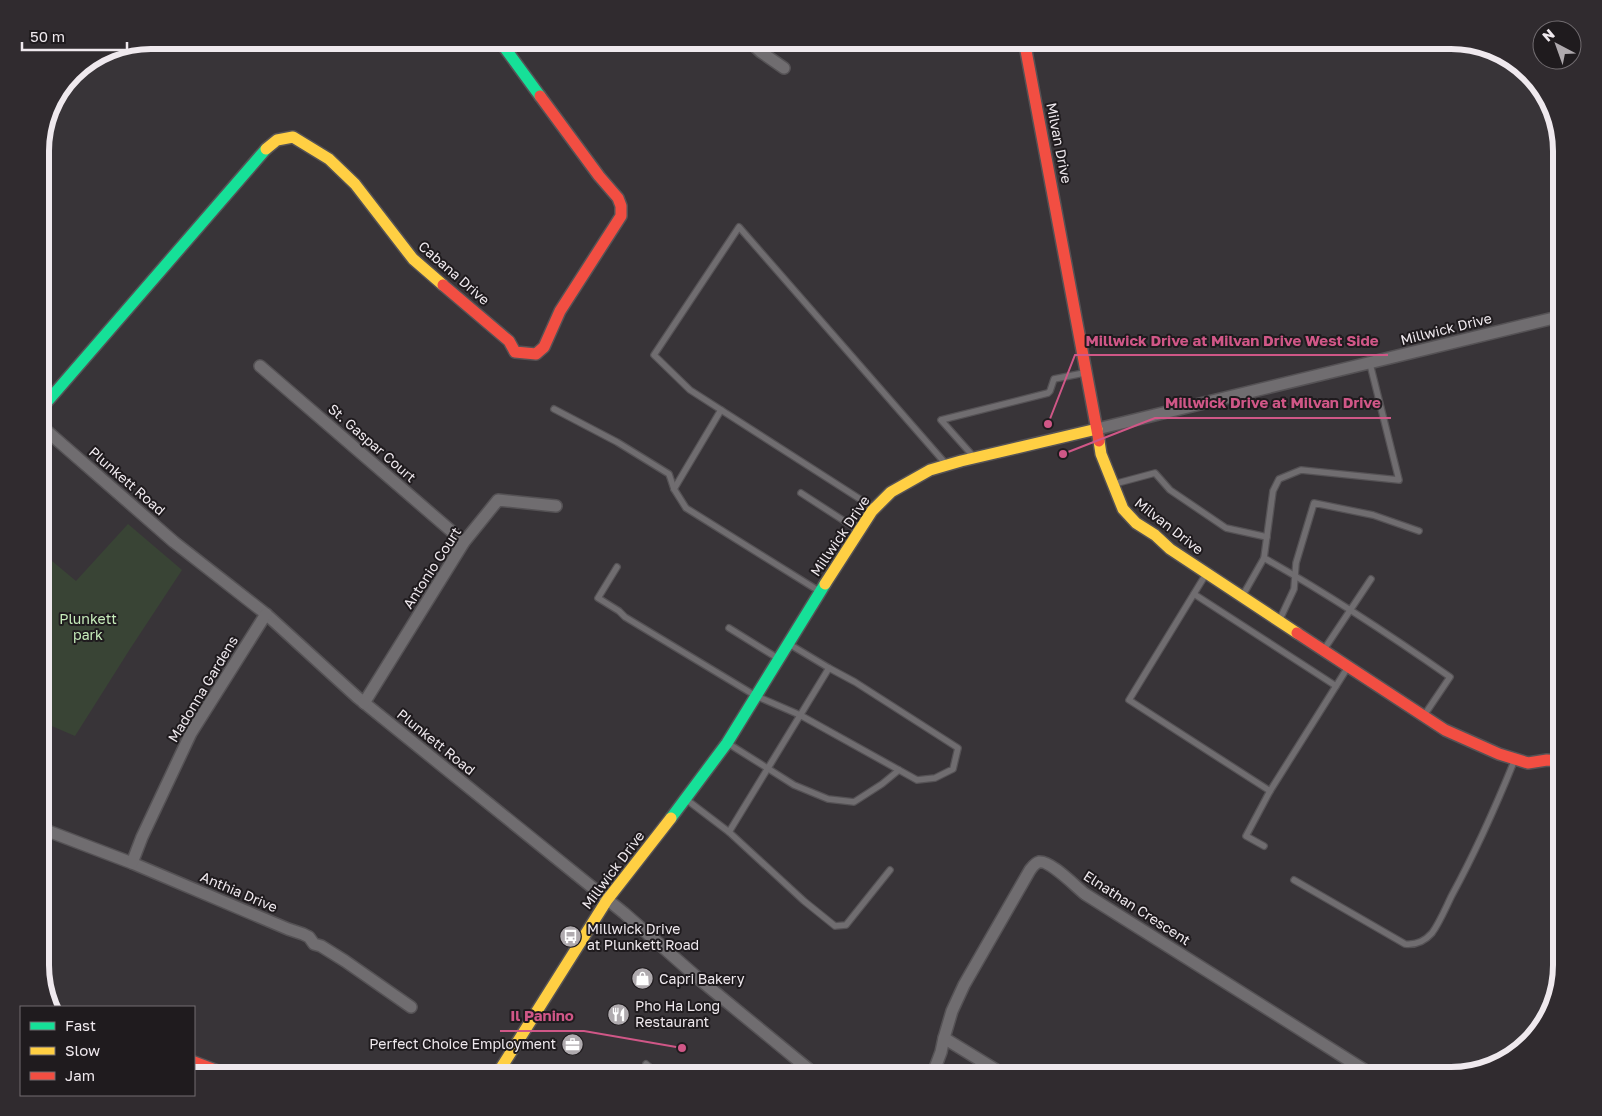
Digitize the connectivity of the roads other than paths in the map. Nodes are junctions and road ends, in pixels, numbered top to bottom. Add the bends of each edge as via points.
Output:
1 (506, 49) edge
2 (758, 49) edge
3 (1026, 49) edge
4 (784, 68) dead end
5 (1553, 318) edge
6 (1370, 364) junction
7 (260, 366) dead end
8 (1086, 373) junction
9 (49, 400) edge
10 (554, 409) dead end
11 (721, 410) junction
12 (1097, 429) junction
13 (49, 433) edge
14 (974, 458) junction
15 (947, 465) junction
16 (1112, 484) junction
17 (674, 489) junction
18 (801, 493) dead end
19 (556, 506) dead end
20 (874, 508) junction
21 (859, 530) junction
22 (1419, 531) dead end
23 (1267, 537) junction
24 (464, 542) junction
25 (1264, 558) junction
26 (617, 567) dead end
27 (1206, 574) junction
28 (1296, 576) junction
29 (1371, 579) dead end
30 (821, 592) junction
31 (1194, 594) junction
32 (1242, 597) junction
33 (1350, 610) junction
34 (266, 614) junction
35 (1279, 621) junction
36 (729, 628) dead end
37 (788, 644) junction
38 (1323, 650) junction
39 (779, 659) junction
40 (1348, 667) junction
41 (829, 668) junction
42 (1336, 686) junction
43 (756, 696) junction
44 (364, 703) junction
45 (800, 715) junction
46 (1424, 716) junction
47 (727, 742) junction
48 (1515, 759) junction
49 (1553, 760) edge
50 (768, 768) junction
51 (899, 770) junction
52 (1270, 792) junction
53 (686, 799) junction
54 (49, 831) edge
55 (729, 832) junction
56 (1264, 846) dead end
57 (132, 863) junction
58 (890, 870) dead end
59 (1294, 880) dead end
60 (607, 900) junction
61 (412, 1008) dead end
62 (944, 1038) junction
63 (195, 1062) edge
64 (646, 1064) dead end
65 (207, 1067) edge
66 (502, 1067) edge
67 (650, 1067) edge
68 (806, 1067) edge
69 (935, 1067) edge
70 (991, 1067) edge
71 (1360, 1067) edge

1 - 9 street, Cabana Drive via 599,176 617,195 622,211 560,311 544,347 536,354 515,352 508,341 413,259 355,184 329,159 293,137 277,140 262,152
2 - 4 street
3 - 8 street, Milvan Drive
5 - 6 street, Millwick Drive
6 - 12 street, Millwick Drive
6 - 23 lane via 1398,480 1301,470 1280,479 1273,491
7 - 24 street, St. Gaspar Court
8 - 12 street, Milvan Drive
8 - 14 lane via 1054,379 1048,393 941,420
10 - 17 lane via 669,474
11 - 15 lane via 690,390 654,355 739,227
11 - 17 lane
11 - 20 lane
12 - 14 street, Millwick Drive
12 - 16 street, Milvan Drive via 1101,454
13 - 34 street, Plunkett Road via 174,542
14 - 15 street, Millwick Drive
15 - 20 street, Millwick Drive via 930,470 891,492
16 - 23 lane via 1155,473 1170,490 1226,528
16 - 27 street, Milvan Drive via 1123,509 1132,519
17 - 30 lane via 686,508
18 - 21 lane
19 - 24 street, Antonio Court via 498,500
20 - 21 street, Millwick Drive
21 - 30 street, Millwick Drive
22 - 28 lane via 1373,515 1314,503 1296,563
23 - 25 lane
24 - 44 street, Antonio Court
25 - 28 lane
25 - 32 lane
26 - 43 lane via 598,598
27 - 31 lane
27 - 32 street, Milvan Drive
28 - 33 lane
28 - 35 lane via 1294,589
29 - 33 lane
30 - 37 street, Millwick Drive
31 - 42 lane
31 - 52 lane via 1129,700
32 - 35 street, Milvan Drive
33 - 38 lane
33 - 46 lane via 1450,677
34 - 44 street, Plunkett Road
34 - 57 street, Madonna Gardens via 191,733
35 - 38 street, Milvan Drive
36 - 39 lane
37 - 39 street, Millwick Drive
37 - 41 lane
38 - 40 street, Milvan Drive
39 - 43 street, Millwick Drive
40 - 42 lane
40 - 46 street, Milvan Drive
41 - 45 lane
41 - 51 lane via 958,748 952,769 935,778 917,780
42 - 52 lane
43 - 45 lane
43 - 47 street, Millwick Drive
44 - 60 street, Plunkett Road
45 - 50 lane
45 - 51 lane
46 - 48 street, Milvan Drive via 1446,730
47 - 50 lane
47 - 53 street, Millwick Drive
48 - 49 street, Milvan Drive via 1528,763
48 - 59 lane via 1466,870 1431,933 1419,943 1405,944
50 - 51 lane via 794,785 828,800 854,802
50 - 55 lane
52 - 56 lane via 1246,836
53 - 55 lane
53 - 60 street, Millwick Drive
54 - 57 street, Anthia Drive
55 - 58 lane via 804,902 835,926 846,925
57 - 61 street, Anthia Drive via 303,934
60 - 66 street, Millwick Drive
60 - 68 street, Plunkett Road
62 - 69 street, Elnathan Crescent
62 - 70 street
62 - 71 street, Elnathan Crescent via 964,985 1030,870 1041,862 1054,868 1085,894
63 - 65 street
64 - 67 lane

